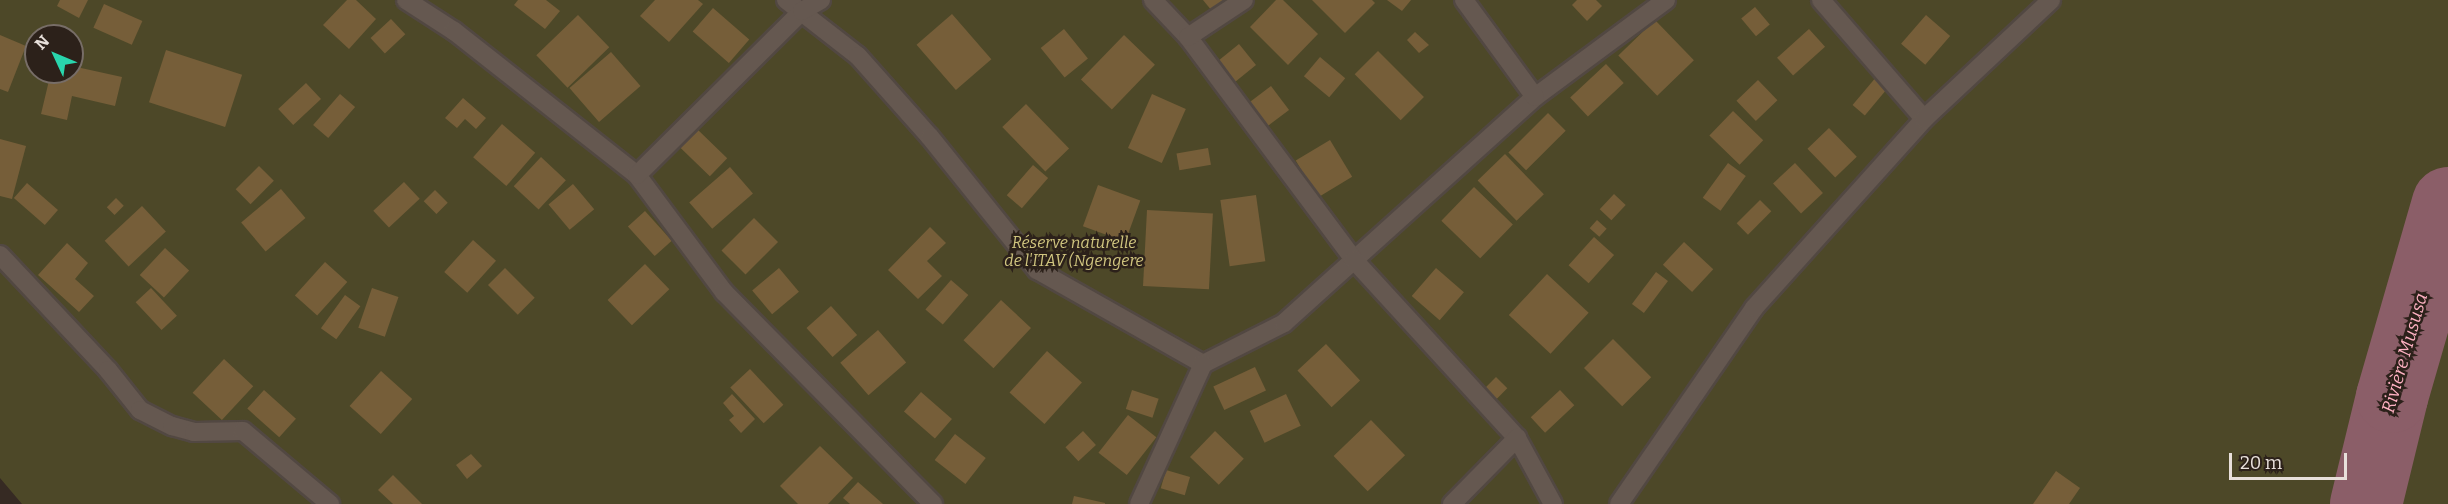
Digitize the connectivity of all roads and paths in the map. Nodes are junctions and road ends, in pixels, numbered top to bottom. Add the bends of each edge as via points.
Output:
1 (406, 0) edge
2 (786, 0) edge
3 (821, 0) edge
4 (1153, 0) edge
5 (1244, 0) edge
6 (1464, 0) edge
7 (1666, 0) edge
8 (1821, 0) edge
9 (2051, 0) edge
10 (802, 11) junction
11 (1188, 37) junction
12 (1535, 97) junction
13 (1924, 119) junction
14 (636, 175) junction
15 (0, 255) edge
16 (1354, 260) junction
17 (1203, 364) junction
18 (1517, 438) junction
19 (330, 504) edge
20 (933, 504) edge
21 (1139, 504) edge
22 (1452, 504) edge
23 (1553, 504) edge
24 (1619, 504) edge

1 - 14 street via 453,31
2 - 10 street
3 - 10 street
4 - 11 street
5 - 11 street
6 - 12 street
7 - 12 street
8 - 13 street
9 - 13 street
10 - 14 street
10 - 17 street via 858,56 930,137 1037,270
11 - 16 street
12 - 16 street
13 - 24 street via 1754,308
14 - 20 street via 724,292
15 - 19 street via 108,370 140,410 194,432 243,431
16 - 17 street via 1284,322
16 - 18 street
17 - 21 street
18 - 22 street
18 - 23 street

